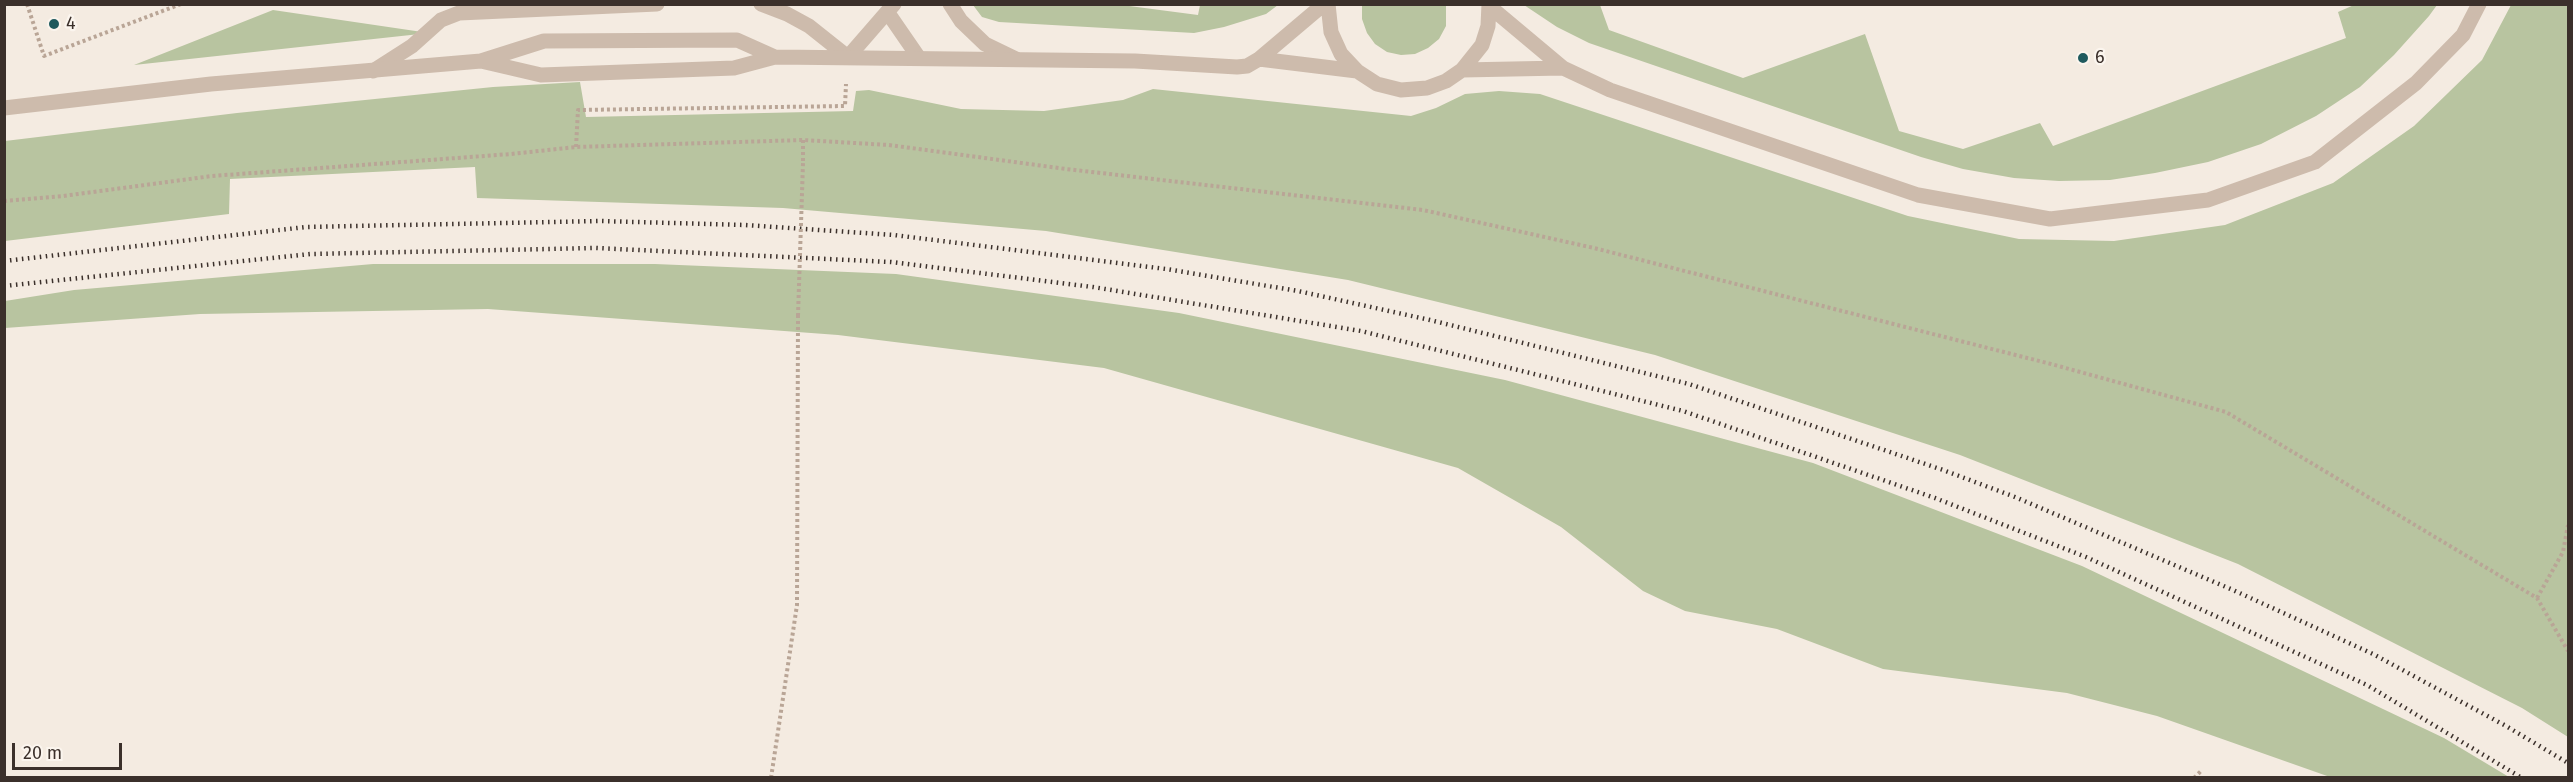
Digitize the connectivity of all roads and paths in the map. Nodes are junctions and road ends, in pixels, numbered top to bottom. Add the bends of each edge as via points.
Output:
1 (27, 4) edge
2 (181, 4) edge
3 (657, 4) edge
4 (761, 4) edge
5 (950, 4) edge
6 (1326, 4) edge
7 (2479, 4) edge
8 (1489, 5) edge
9 (891, 9) edge
10 (775, 57) junction
11 (848, 57) junction
12 (919, 58) junction
13 (1016, 59) junction
14 (1259, 59) junction
15 (481, 61) junction
16 (1563, 68) junction
17 (1462, 69) junction
18 (373, 71) junction
19 (1357, 72) junction
20 (4, 108) edge
21 (803, 140) junction
22 (576, 147) junction
23 (4, 201) edge
24 (2568, 525) edge
25 (2537, 598) junction
26 (2568, 651) edge
27 (2201, 771) dead end
28 (771, 777) edge
29 (2194, 777) edge

1 - 2 path via 45,56
3 - 18 street via 459,13 441,20 412,46
4 - 11 street via 809,26
5 - 13 street via 986,44
6 - 14 street
6 - 19 street via 1337,45
7 - 16 street via 2463,35 2416,83 2314,162 2208,200 2050,219 1918,195 1610,90
8 - 16 street
8 - 17 street via 1482,45
9 - 11 street
9 - 12 street
10 - 11 street
10 - 15 street via 734,68 541,75
10 - 15 street via 737,40 543,41
11 - 12 street
11 - 22 path via 845,106 578,110
12 - 13 street
13 - 14 street via 1237,67
14 - 19 street
15 - 18 street
16 - 17 street
17 - 19 street via 1427,88 1401,90 1377,84
18 - 20 street via 211,84
21 - 22 path
21 - 25 path via 889,145 1423,210 1594,248 2051,364 2226,412
21 - 28 path, bridge via 798,316 798,605
22 - 23 path via 212,176
24 - 25 path via 2563,552
25 - 26 path
27 - 29 path

